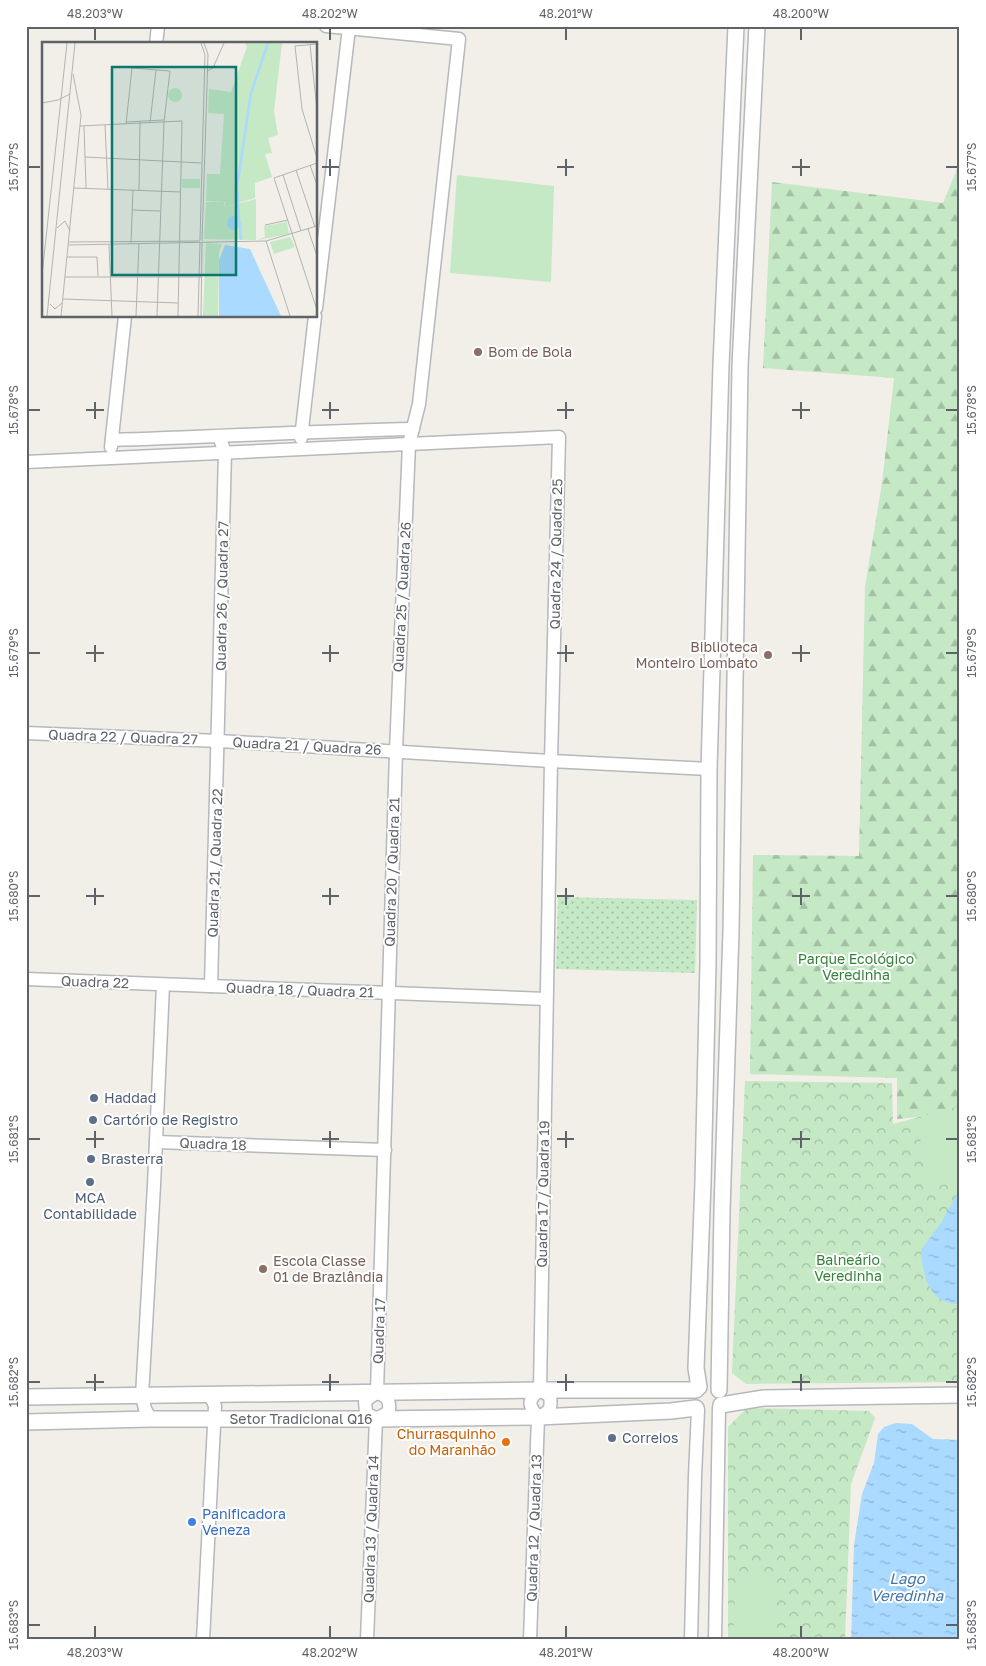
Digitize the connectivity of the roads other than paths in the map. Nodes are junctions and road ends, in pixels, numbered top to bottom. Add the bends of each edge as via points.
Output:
1 (158, 26) edge
2 (326, 26) edge
3 (736, 26) edge
4 (349, 28) junction
5 (760, 28) edge
6 (156, 42) edge
7 (318, 291) edge
8 (125, 318) edge
9 (315, 318) edge
10 (721, 365) junction
11 (740, 366) junction
12 (413, 429) junction
13 (302, 431) junction
14 (219, 437) junction
15 (112, 440) junction
16 (409, 444) junction
17 (300, 448) junction
18 (225, 452) junction
19 (110, 457) junction
20 (26, 462) edge
21 (26, 733) edge
22 (219, 741) junction
23 (396, 751) junction
24 (551, 761) junction
25 (709, 769) junction
26 (708, 930) junction
27 (731, 931) junction
28 (708, 963) junction
29 (730, 963) junction
30 (26, 979) edge
31 (163, 984) junction
32 (212, 986) junction
33 (389, 993) junction
34 (546, 999) junction
35 (156, 1142) junction
36 (385, 1150) junction
37 (723, 1181) junction
38 (703, 1182) junction
39 (698, 1388) junction
40 (540, 1390) junction
41 (377, 1392) junction
42 (208, 1395) junction
43 (960, 1395) edge
44 (142, 1396) junction
45 (26, 1397) edge
46 (720, 1399) junction
47 (697, 1409) junction
48 (538, 1417) junction
49 (151, 1419) junction
50 (214, 1419) junction
51 (376, 1419) junction
52 (26, 1422) edge
53 (695, 1476) junction
54 (718, 1477) junction
55 (693, 1571) junction
56 (716, 1571) junction
57 (203, 1640) edge
58 (367, 1640) edge
59 (530, 1640) edge
60 (692, 1640) edge
61 (715, 1640) edge

1 - 6 street
2 - 4 street
3 - 10 street
4 - 7 street
4 - 12 street, Quadra 25 / Quadra 26 via 459,39 419,404
5 - 11 street
8 - 15 street
9 - 13 street
10 - 11 street
10 - 25 street
11 - 27 street
12 - 13 street
12 - 16 street, Quadra 25 / Quadra 26
13 - 14 street
13 - 17 street
14 - 15 street
14 - 18 street
15 - 19 street
16 - 17 street
16 - 23 street, Quadra 25 / Quadra 26
16 - 24 street, Quadra 24 / Quadra 25 via 559,437
17 - 18 street
18 - 19 street
18 - 22 street, Quadra 26 / Quadra 27
19 - 20 street
21 - 22 street, Quadra 22 / Quadra 27
22 - 23 street, Quadra 21 / Quadra 26
22 - 32 street, Quadra 21 / Quadra 22
23 - 24 street, Quadra 21 / Quadra 26
23 - 33 street, Quadra 20 / Quadra 21
24 - 25 street, Quadra 21 / Quadra 26
24 - 34 street, Quadra 24 / Quadra 25
25 - 26 street
26 - 27 street via 720,939
26 - 28 street
27 - 29 street
28 - 29 street via 720,957
28 - 38 street
29 - 37 street
30 - 31 street, Quadra 22
31 - 32 street
31 - 35 street
32 - 33 street, Quadra 18 / Quadra 21
33 - 34 street, Quadra 18 / Quadra 21
33 - 36 street, Quadra 20 / Quadra 21
34 - 40 street, Quadra 17 / Quadra 19
35 - 36 street, Quadra 18
35 - 44 street
36 - 41 street, Quadra 17
37 - 38 street via 719,1175 713,1174
37 - 46 street
38 - 39 street
39 - 40 street, Setor Tradicional Q16
39 - 46 street via 713,1385
39 - 47 street via 693,1399
40 - 41 street, Setor Tradicional Q16
40 - 48 street via 550,1396 552,1406
41 - 42 street, Setor Tradicional Q16
41 - 51 street via 365,1401 366,1413
41 - 51 street via 387,1396 390,1402 389,1412
42 - 44 street, Setor Tradicional Q16
42 - 50 street via 215,1406
43 - 46 street
44 - 45 street, Setor Tradicional Q16
44 - 49 street
46 - 47 street via 715,1412
46 - 54 street
47 - 48 street, Setor Tradicional Q16
47 - 53 street
48 - 51 street, Setor Tradicional Q16
48 - 59 street, Quadra 12 / Quadra 13
49 - 50 street, Setor Tradicional Q16
49 - 52 street, Setor Tradicional Q16
50 - 51 street, Setor Tradicional Q16
50 - 57 street
51 - 58 street, Quadra 13 / Quadra 14
53 - 54 street via 699,1488 708,1492
53 - 55 street
54 - 56 street
55 - 56 street via 700,1583 706,1584 712,1581
55 - 60 street
56 - 61 street

